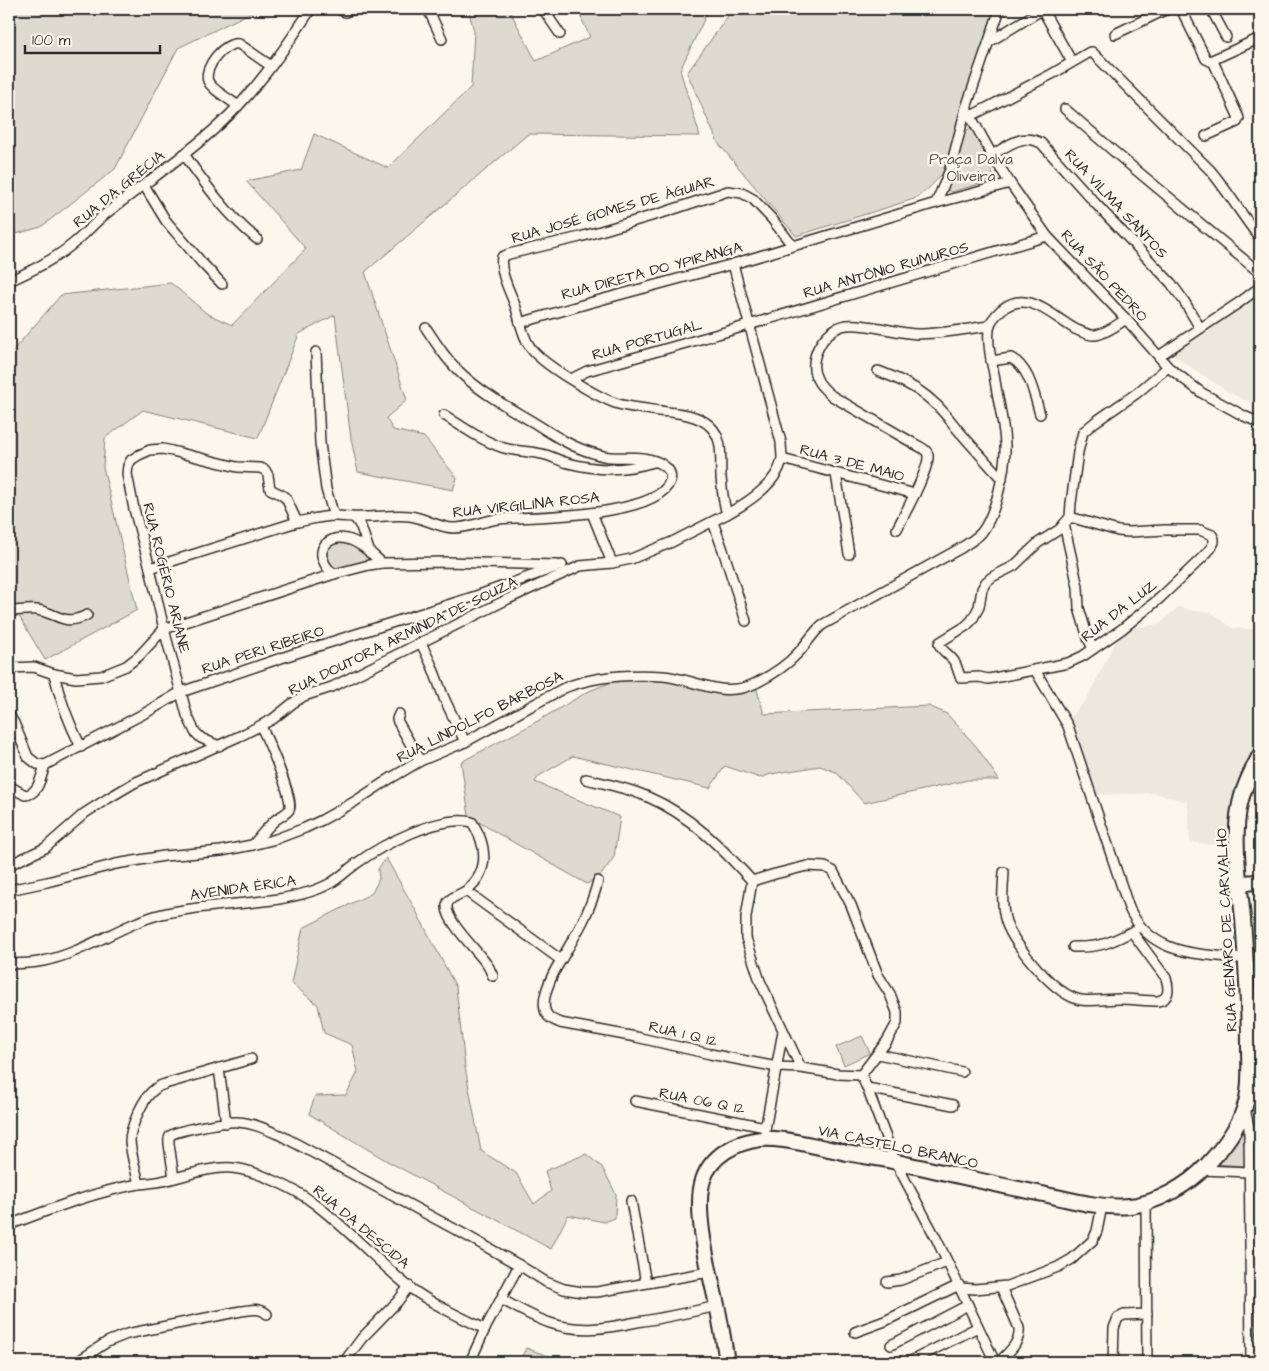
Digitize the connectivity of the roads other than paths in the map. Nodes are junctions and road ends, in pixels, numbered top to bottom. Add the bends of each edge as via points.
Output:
1 (311, 9) edge
2 (338, 9) edge
3 (355, 9) edge
4 (428, 9) edge
5 (543, 9) edge
6 (1000, 9) edge
7 (1043, 9) edge
8 (1167, 9) edge
9 (1181, 9) edge
10 (1211, 9) edge
11 (560, 34) dead end
12 (1115, 34) dead end
13 (1226, 37) dead end
14 (1260, 38) edge
15 (442, 39) dead end
16 (989, 42) junction
17 (1213, 61) junction
18 (1072, 62) junction
19 (271, 66) junction
20 (238, 106) junction
21 (1065, 109) dead end
22 (969, 112) junction
23 (1206, 136) dead end
24 (184, 154) junction
25 (992, 155) junction
26 (1010, 183) junction
27 (144, 185) junction
28 (936, 203) junction
29 (1047, 236) junction
30 (257, 238) dead end
31 (1260, 238) edge
32 (792, 245) junction
33 (733, 264) junction
34 (1260, 273) edge
35 (9, 282) edge
36 (222, 284) dead end
37 (1260, 286) edge
38 (1126, 318) junction
39 (520, 323) junction
40 (750, 324) junction
41 (989, 326) junction
42 (426, 328) dead end
43 (1200, 328) junction
44 (732, 330) joint
45 (316, 352) dead end
46 (1159, 356) junction
47 (992, 361) junction
48 (1168, 367) junction
49 (878, 371) dead end
50 (571, 379) junction
51 (1040, 414) dead end
52 (444, 415) dead end
53 (1260, 423) edge
54 (782, 459) junction
55 (657, 462) junction
56 (836, 474) junction
57 (1002, 480) junction
58 (915, 494) junction
59 (592, 513) junction
60 (727, 514) junction
61 (334, 516) junction
62 (355, 518) junction
63 (1067, 520) junction
64 (297, 522) junction
65 (713, 522) junction
66 (897, 529) dead end
67 (370, 553) junction
68 (849, 554) dead end
69 (382, 563) junction
70 (612, 563) junction
71 (562, 565) junction
72 (580, 566) junction
73 (150, 568) junction
74 (334, 574) junction
75 (9, 611) edge
76 (87, 615) dead end
77 (746, 621) dead end
78 (164, 629) junction
79 (422, 643) junction
80 (1093, 650) junction
81 (9, 668) edge
82 (1035, 670) junction
83 (54, 674) junction
84 (180, 692) junction
85 (398, 714) dead end
86 (9, 715) edge
87 (261, 726) junction
88 (465, 742) junction
89 (219, 746) junction
90 (81, 747) junction
91 (1260, 755) edge
92 (420, 761) junction
93 (45, 765) junction
94 (586, 779) dead end
95 (9, 786) edge
96 (252, 845) junction
97 (9, 865) edge
98 (1004, 872) dead end
99 (598, 881) dead end
100 (752, 882) junction
101 (1239, 882) junction
102 (1260, 882) edge
103 (9, 890) edge
104 (466, 891) junction
105 (1136, 930) junction
106 (1073, 947) dead end
107 (1246, 958) junction
108 (562, 960) junction
109 (9, 964) edge
110 (493, 976) dead end
111 (783, 1031) junction
112 (878, 1054) junction
113 (251, 1058) dead end
114 (1254, 1065) edge
115 (777, 1067) junction
116 (219, 1068) junction
117 (801, 1068) junction
118 (962, 1072) dead end
119 (861, 1075) junction
120 (867, 1088) junction
121 (635, 1101) dead end
122 (1251, 1102) edge
123 (953, 1104) dead end
124 (226, 1123) junction
125 (764, 1132) junction
126 (1249, 1139) junction
127 (1260, 1139) edge
128 (895, 1161) junction
129 (1203, 1170) junction
130 (1249, 1172) junction
131 (174, 1178) junction
132 (139, 1184) junction
133 (1249, 1198) junction
134 (1260, 1198) edge
135 (631, 1201) dead end
136 (1146, 1202) junction
137 (1102, 1206) junction
138 (9, 1226) edge
139 (1249, 1236) junction
140 (1260, 1236) edge
141 (947, 1262) junction
142 (519, 1265) junction
143 (709, 1272) junction
144 (887, 1282) dead end
145 (646, 1283) junction
146 (409, 1286) junction
147 (959, 1286) junction
148 (1001, 1287) junction
149 (501, 1300) junction
150 (717, 1306) junction
151 (968, 1306) junction
152 (1250, 1306) junction
153 (1260, 1307) edge
154 (268, 1314) dead end
155 (1147, 1314) junction
156 (978, 1328) junction
157 (486, 1329) junction
158 (855, 1332) dead end
159 (891, 1345) dead end
160 (77, 1362) edge
161 (344, 1362) edge
162 (470, 1362) edge
163 (727, 1362) edge
164 (909, 1362) edge
165 (994, 1362) edge
166 (999, 1362) edge
167 (1113, 1362) edge
168 (1147, 1362) edge
169 (1250, 1362) edge

1 - 19 street, RUA DA GRÉCIA
2 - 3 street via 345,12
4 - 15 street
5 - 11 street
6 - 16 street
7 - 16 street
7 - 18 street
8 - 12 street
9 - 17 street via 1206,59
10 - 13 street
14 - 17 street
16 - 22 street
17 - 23 street via 1239,118 1237,122
18 - 22 street
18 - 31 street via 1090,52 1100,59 1222,183
19 - 20 street, RUA DA GRÉCIA
19 - 20 street via 234,43 223,49 213,61 208,68 209,83
20 - 24 street, RUA DA GRÉCIA
21 - 34 street
22 - 25 street, RUA SÃO PEDRO
22 - 28 street
24 - 27 street, RUA DA GRÉCIA
24 - 30 street via 228,211
25 - 26 street, RUA SÃO PEDRO
25 - 43 street, RUA VILMA SANTOS via 1020,139 1034,139 1041,143 1171,282
26 - 28 street, RUA DIRETA DO YPIRANGA
26 - 29 street, RUA SÃO PEDRO
27 - 35 street, RUA DA GRÉCIA via 61,254
27 - 36 street via 166,221
28 - 32 street, RUA DIRETA DO YPIRANGA
29 - 38 street, RUA SÃO PEDRO
29 - 40 street, RUA ANTÔNIO RUMUROS
32 - 33 street, RUA DIRETA DO YPIRANGA
32 - 39 street, RUA JOSÉ GOMES DE ÁGUIAR via 753,199 728,191 580,237 508,254 502,257 502,264
33 - 39 street, RUA DIRETA DO YPIRANGA
33 - 40 street
37 - 43 street
38 - 41 street via 1106,332 1089,335 1026,301 1003,308
38 - 46 street, RUA SÃO PEDRO
39 - 50 street via 531,349
40 - 44 street, RUA ANTÔNIO RUMUROS
40 - 54 street via 781,442
41 - 47 street, RUA LINDOLFO BARBOSA
41 - 58 street via 919,334 842,326 827,335 815,358 817,380 832,396 928,454
42 - 55 street via 463,375 560,439 598,455
43 - 46 street
44 - 50 street, RUA PORTUGAL via 587,371
45 - 61 street via 320,443 326,489
46 - 48 street, RUA SÃO PEDRO
47 - 51 street via 1011,358 1022,366
47 - 57 street, RUA LINDOLFO BARBOSA via 1005,446
48 - 53 street, RUA SÃO PEDRO via 1202,393
48 - 63 street via 1083,432
49 - 57 street via 920,391 932,401
50 - 60 street via 616,404 672,412 700,419 710,426 720,446 722,494
52 - 55 street, RUA VIRGILINA ROSA via 494,444 573,464 621,469
54 - 56 street, RUA 3 DE MAIO
54 - 60 street, RUA DOUTORA ARMINDA DE SOUZA via 762,491
55 - 59 street, RUA VIRGILINA ROSA via 670,473 670,481 663,492 636,503
56 - 58 street, RUA 3 DE MAIO
56 - 68 street
57 - 88 street, RUA LINDOLFO BARBOSA via 985,528 975,538 832,618 814,632 788,662 755,683 730,690 664,676 588,680 564,688
58 - 66 street
59 - 62 street, RUA VIRGILINA ROSA via 498,519 459,528 410,516
59 - 70 street
60 - 65 street, RUA DOUTORA ARMINDA DE SOUZA
61 - 62 street, RUA VIRGILINA ROSA
61 - 64 street, RUA VIRGILINA ROSA
62 - 67 street
63 - 80 street via 1079,608
63 - 80 street, RUA DA LUZ via 1128,532 1200,530 1214,539 1211,548 1173,586
63 - 82 street, RUA DA LUZ via 1014,566 986,582 972,620 939,644 956,664 961,678 988,679
64 - 73 street, RUA VIRGILINA ROSA
64 - 73 street, RUA ROGÉRIO ARIANE via 286,498 270,489 265,470 237,467 163,449 150,450 132,460 127,474
65 - 70 street, RUA DOUTORA ARMINDA DE SOUZA via 650,552
65 - 77 street
67 - 69 street
67 - 74 street via 349,539 338,537 329,540 323,547 323,561
69 - 71 street
69 - 74 street
70 - 72 street, RUA DOUTORA ARMINDA DE SOUZA
71 - 72 street
71 - 84 street, RUA PERI RIBEIRO
72 - 79 street, RUA DOUTORA ARMINDA DE SOUZA
73 - 78 street, RUA ROGÉRIO ARIANE
74 - 78 street
75 - 76 street via 40,610 69,620
78 - 83 street via 139,656 113,672 88,678
78 - 84 street, RUA ROGÉRIO ARIANE
79 - 87 street, RUA DOUTORA ARMINDA DE SOUZA via 332,687 304,696
79 - 88 street
80 - 82 street, RUA DA LUZ via 1068,663
81 - 83 street via 34,667
82 - 105 street via 1068,726
83 - 90 street via 68,720
84 - 89 street, RUA ROGÉRIO ARIANE via 195,732
84 - 90 street, RUA PERI RIBEIRO
85 - 92 street via 398,722
86 - 93 street via 28,757 37,764
87 - 89 street, RUA DOUTORA ARMINDA DE SOUZA
87 - 96 street via 291,806
88 - 92 street, RUA LINDOLFO BARBOSA
89 - 97 street, RUA DOUTORA ARMINDA DE SOUZA via 119,791 85,814 45,848
90 - 93 street, RUA PERI RIBEIRO
91 - 101 main road, RUA GENARO DE CARVALHO via 1239,807
92 - 96 street, RUA LINDOLFO BARBOSA via 322,820
93 - 95 street via 32,794 25,795
94 - 100 street via 649,797 682,816 711,838
96 - 103 street, RUA LINDOLFO BARBOSA via 116,864
98 - 105 street via 1002,898 1006,921 1014,939 1026,956 1068,995 1081,1000 1147,1001 1166,997 1169,987 1166,978
99 - 108 street via 586,917
100 - 111 street via 746,938 760,981
100 - 112 street via 798,868 816,866 833,871 897,1012 897,1023
101 - 102 main road
101 - 107 main road, RUA GENARO DE CARVALHO
104 - 108 street
104 - 109 street, AVENIDA ÉRICA via 478,878 485,862 478,831 472,822 464,820 398,838 374,851 328,885 299,895 161,914 56,958
104 - 110 street via 450,900 447,908 455,925
105 - 106 street via 1097,946
105 - 107 street via 1184,952
107 - 114 main road, RUA GENARO DE CARVALHO
108 - 115 street, RUA 1 Q 12 via 551,978 544,1004 551,1019
111 - 115 street
111 - 117 street
112 - 118 street
112 - 119 street
113 - 116 street
114 - 122 main road, RUA GENARO DE CARVALHO
115 - 117 street, RUA 1 Q 12
115 - 125 street
116 - 124 street
116 - 132 street via 165,1084 149,1094 130,1134
117 - 119 street, RUA 1 Q 12
119 - 120 street
120 - 123 street
120 - 128 street
121 - 125 street, RUA 06 Q 12
122 - 126 street
122 - 129 main road, VIA CASTELO BRANCO
124 - 131 street via 191,1129 168,1138
124 - 142 street via 258,1126 282,1136
125 - 128 main road, VIA CASTELO BRANCO via 794,1142
125 - 143 main road, VIA CASTELO BRANCO via 718,1156 703,1178 700,1211
126 - 127 street
126 - 130 street
128 - 137 main road, VIA CASTELO BRANCO
128 - 141 street
129 - 130 street
129 - 136 main road, VIA CASTELO BRANCO via 1179,1188
130 - 133 street
131 - 132 street, RUA DA DESCIDA
131 - 146 street, RUA DA DESCIDA via 223,1168 246,1170 273,1181 314,1202
132 - 138 street, RUA DA DESCIDA via 52,1209
133 - 134 street
133 - 139 street
135 - 145 street
136 - 137 main road, VIA CASTELO BRANCO
136 - 155 street
137 - 148 street via 1093,1240 1072,1260
139 - 140 street
139 - 152 street
141 - 144 street via 901,1280
141 - 147 street
142 - 145 street via 546,1282 582,1292
142 - 149 street
143 - 145 street
143 - 150 main road, VIA CASTELO BRANCO
146 - 157 street, RUA DA DESCIDA
146 - 161 street
147 - 148 street via 975,1289
147 - 151 street
147 - 158 street
148 - 166 street via 1020,1333
149 - 150 street via 550,1323 583,1329 612,1327
149 - 157 street
150 - 163 main road, VIA CASTELO BRANCO
151 - 156 street
151 - 159 street
152 - 153 street
152 - 169 street
154 - 160 street via 259,1309 241,1311 136,1332 107,1342
155 - 167 street via 1118,1318 1114,1328
155 - 168 street
156 - 164 street
156 - 165 street
157 - 162 street

